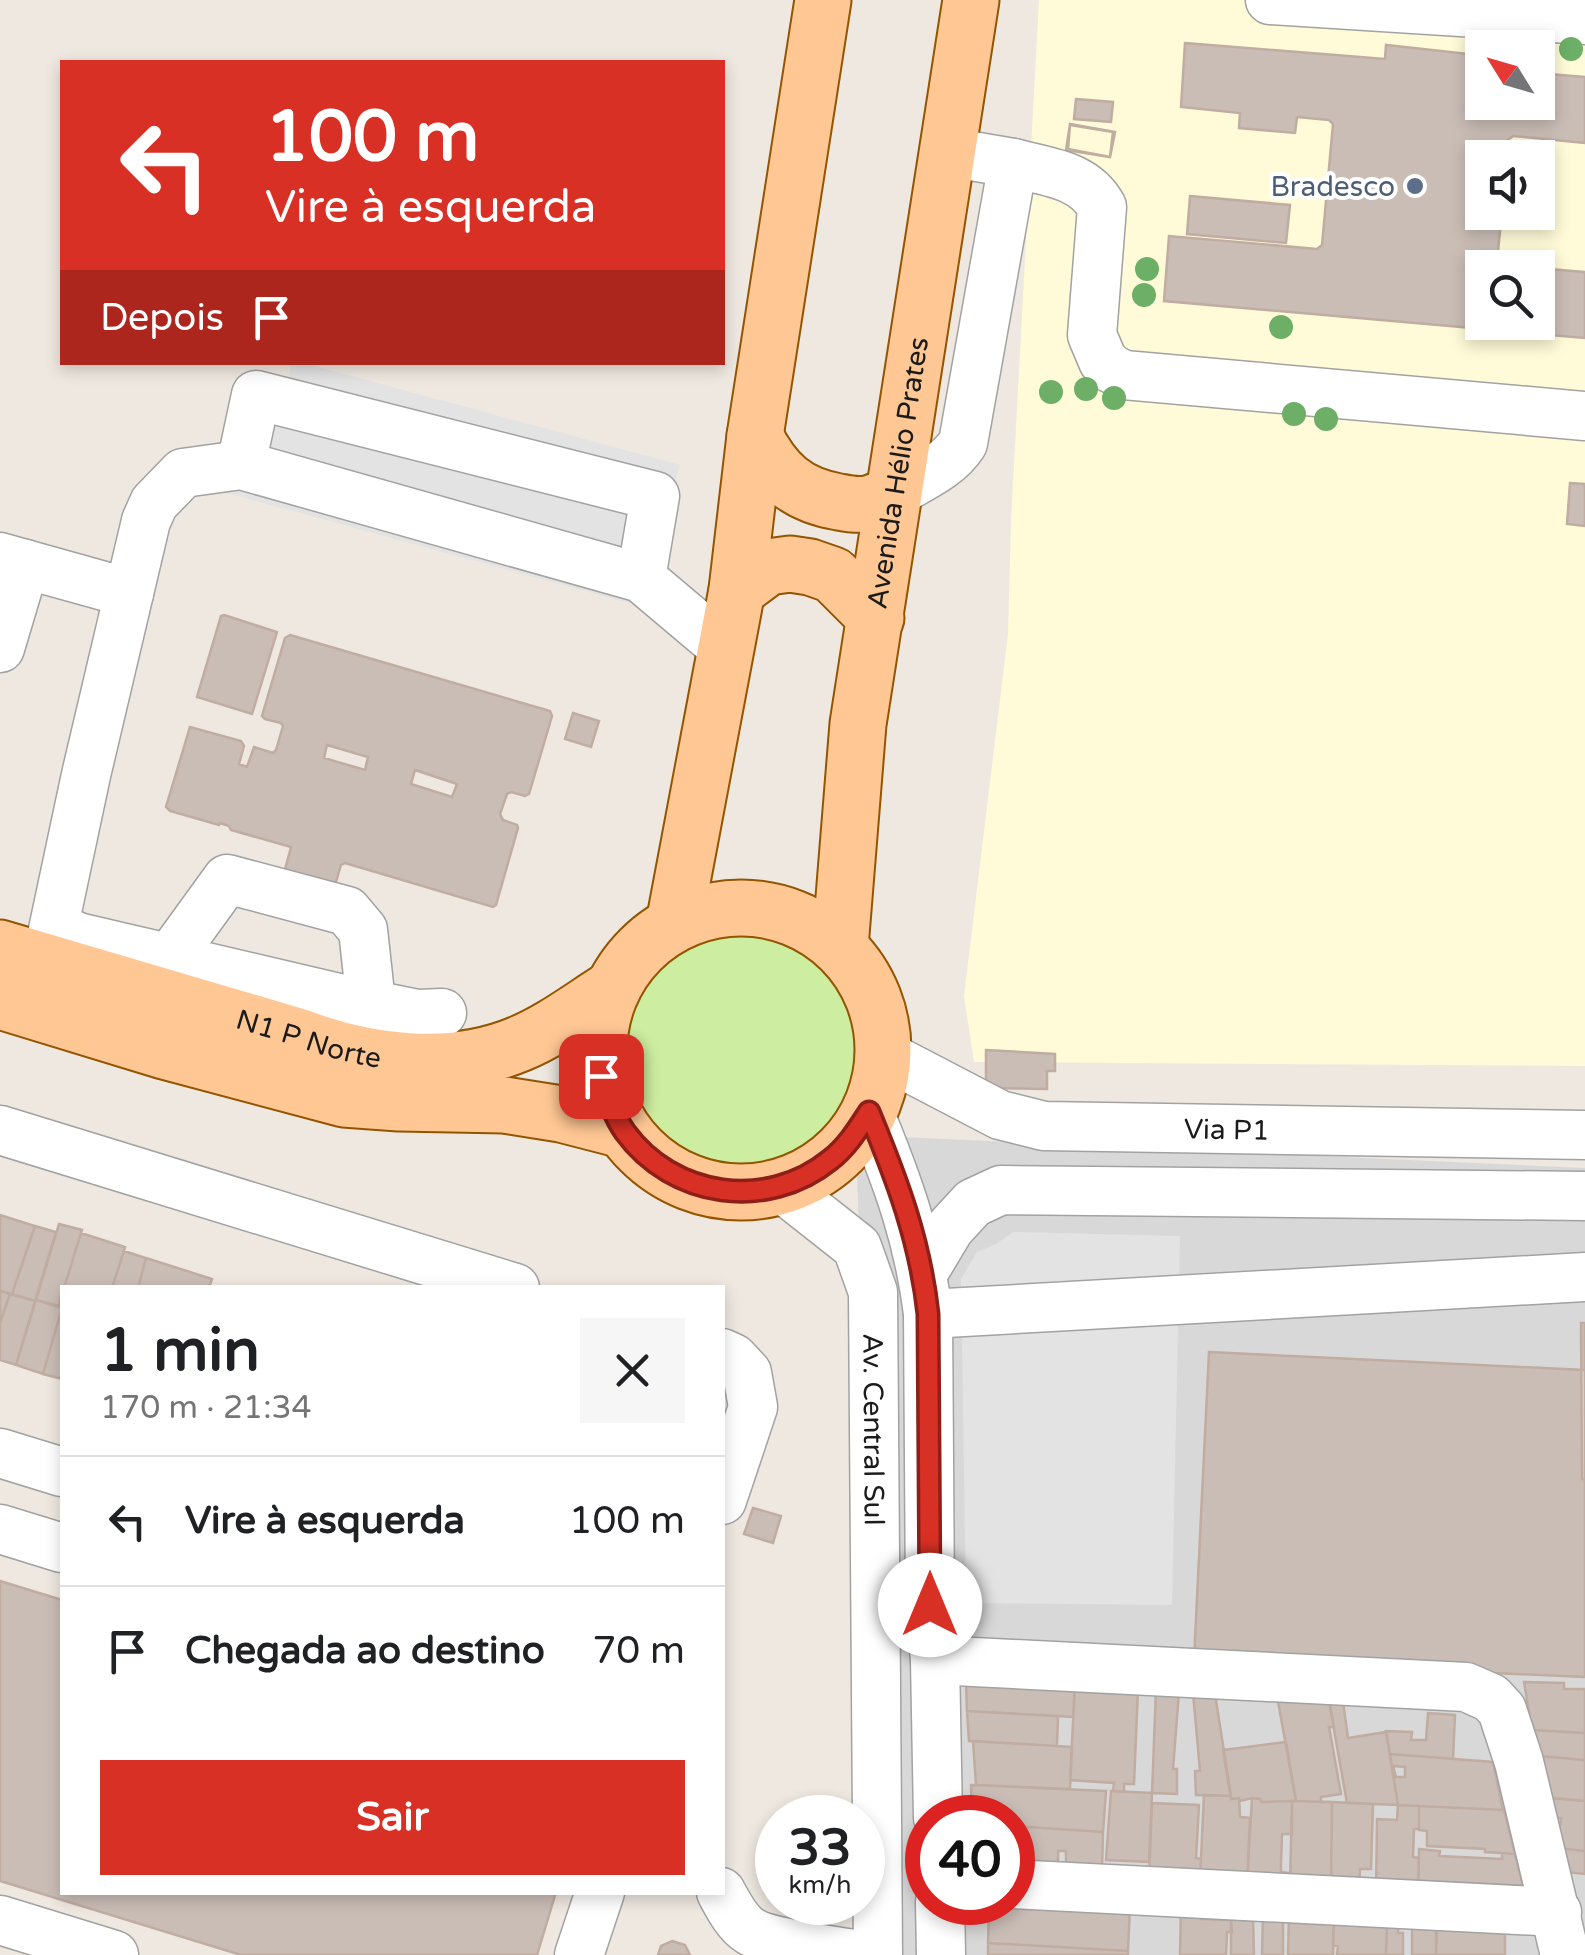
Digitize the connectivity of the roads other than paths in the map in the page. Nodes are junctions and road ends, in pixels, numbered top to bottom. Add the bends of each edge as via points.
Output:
1 (822, 0) edge
2 (972, 0) edge
3 (1270, 0) edge
4 (1430, 5) edge
5 (1585, 20) edge
6 (948, 152) junction
7 (1014, 164) junction
8 (1585, 416) edge
9 (755, 436) junction
10 (240, 464) junction
11 (893, 494) junction
12 (12, 560) edge
13 (641, 578) junction
14 (736, 590) junction
15 (129, 593) junction
16 (876, 618) junction
17 (0, 648) edge
18 (724, 648) junction
19 (674, 924) junction
20 (34, 946) edge
21 (840, 947) junction
22 (169, 959) junction
23 (251, 978) junction
24 (613, 988) junction
25 (0, 1001) edge
26 (371, 1003) junction
27 (442, 1013) dead end
28 (298, 1036) junction
29 (883, 1054) junction
30 (869, 1112) junction
31 (0, 1130) edge
32 (623, 1130) junction
33 (1333, 1131) junction
34 (1457, 1133) junction
35 (1585, 1135) edge
36 (780, 1186) junction
37 (1336, 1193) junction
38 (1448, 1194) junction
39 (1585, 1196) edge
40 (1585, 1278) edge
41 (505, 1285) edge
42 (926, 1294) junction
43 (725, 1354) edge
44 (0, 1453) edge
45 (60, 1471) edge
46 (725, 1491) edge
47 (0, 1529) edge
48 (60, 1547) edge
49 (935, 1660) junction
50 (938, 1795) edge
51 (1035, 1886) edge
52 (599, 1895) edge
53 (722, 1895) edge
54 (0, 1920) edge
55 (940, 1925) edge
56 (1561, 1934) edge
57 (747, 1943) edge
58 (114, 1955) edge
59 (579, 1955) edge
60 (860, 1955) edge
61 (878, 1955) edge
62 (941, 1955) edge

1 - 9 main road
2 - 6 main road, Avenida Hélio Prates
3 - 4 street
4 - 5 street
6 - 7 street
6 - 11 main road, Avenida Hélio Prates
7 - 8 street via 1073,178 1102,207 1092,335 1112,369
7 - 11 street via 963,443 945,463
9 - 11 main road via 767,460 803,493 850,504
9 - 14 main road
10 - 13 street
10 - 13 street via 256,395 655,496
10 - 15 street via 182,474 154,503
11 - 16 main road, Avenida Hélio Prates
12 - 15 street
12 - 17 street
13 - 18 street
14 - 16 main road via 768,567 810,567 833,575
14 - 18 main road
15 - 20 street via 70,845
16 - 21 main road, Avenida Hélio Prates via 858,724
18 - 19 main road
19 - 21 main road via 702,913 761,908 817,928
19 - 24 main road via 629,962
20 - 22 street via 78,936
20 - 28 main road, N1 P Norte
21 - 29 main road via 873,996
22 - 23 street
22 - 26 street via 227,878 347,911 364,930
23 - 26 street
23 - 28 street
24 - 28 main road, N1 P Norte via 517,1045 459,1060 382,1057
24 - 32 main road via 599,1045 601,1076
25 - 32 main road, N1 P Norte via 344,1099 504,1106
26 - 27 street
29 - 30 main road
29 - 33 street, Via P1 via 1000,1114 1044,1126
30 - 36 main road via 832,1158
30 - 42 street, Av. Central Sul via 901,1191
31 - 41 street
32 - 36 main road via 654,1162 692,1184 736,1192
33 - 34 street, Via P1
33 - 37 street via 1363,1166 1355,1183
34 - 35 street, Via P1
34 - 38 street via 1436,1162 1435,1176
36 - 61 street, Av. Central Sul via 857,1248 872,1292
37 - 38 street
37 - 42 street via 1001,1190 972,1204 950,1228
38 - 39 street
40 - 42 street
42 - 49 street, Av. Central Sul
43 - 46 street via 747,1373 753,1407
44 - 45 street
47 - 48 street
49 - 50 street, Av. Central Sul
49 - 56 street via 1478,1692 1502,1710 1520,1762
51 - 56 street
52 - 59 street
53 - 57 street
54 - 58 street
55 - 62 street
57 - 60 street

